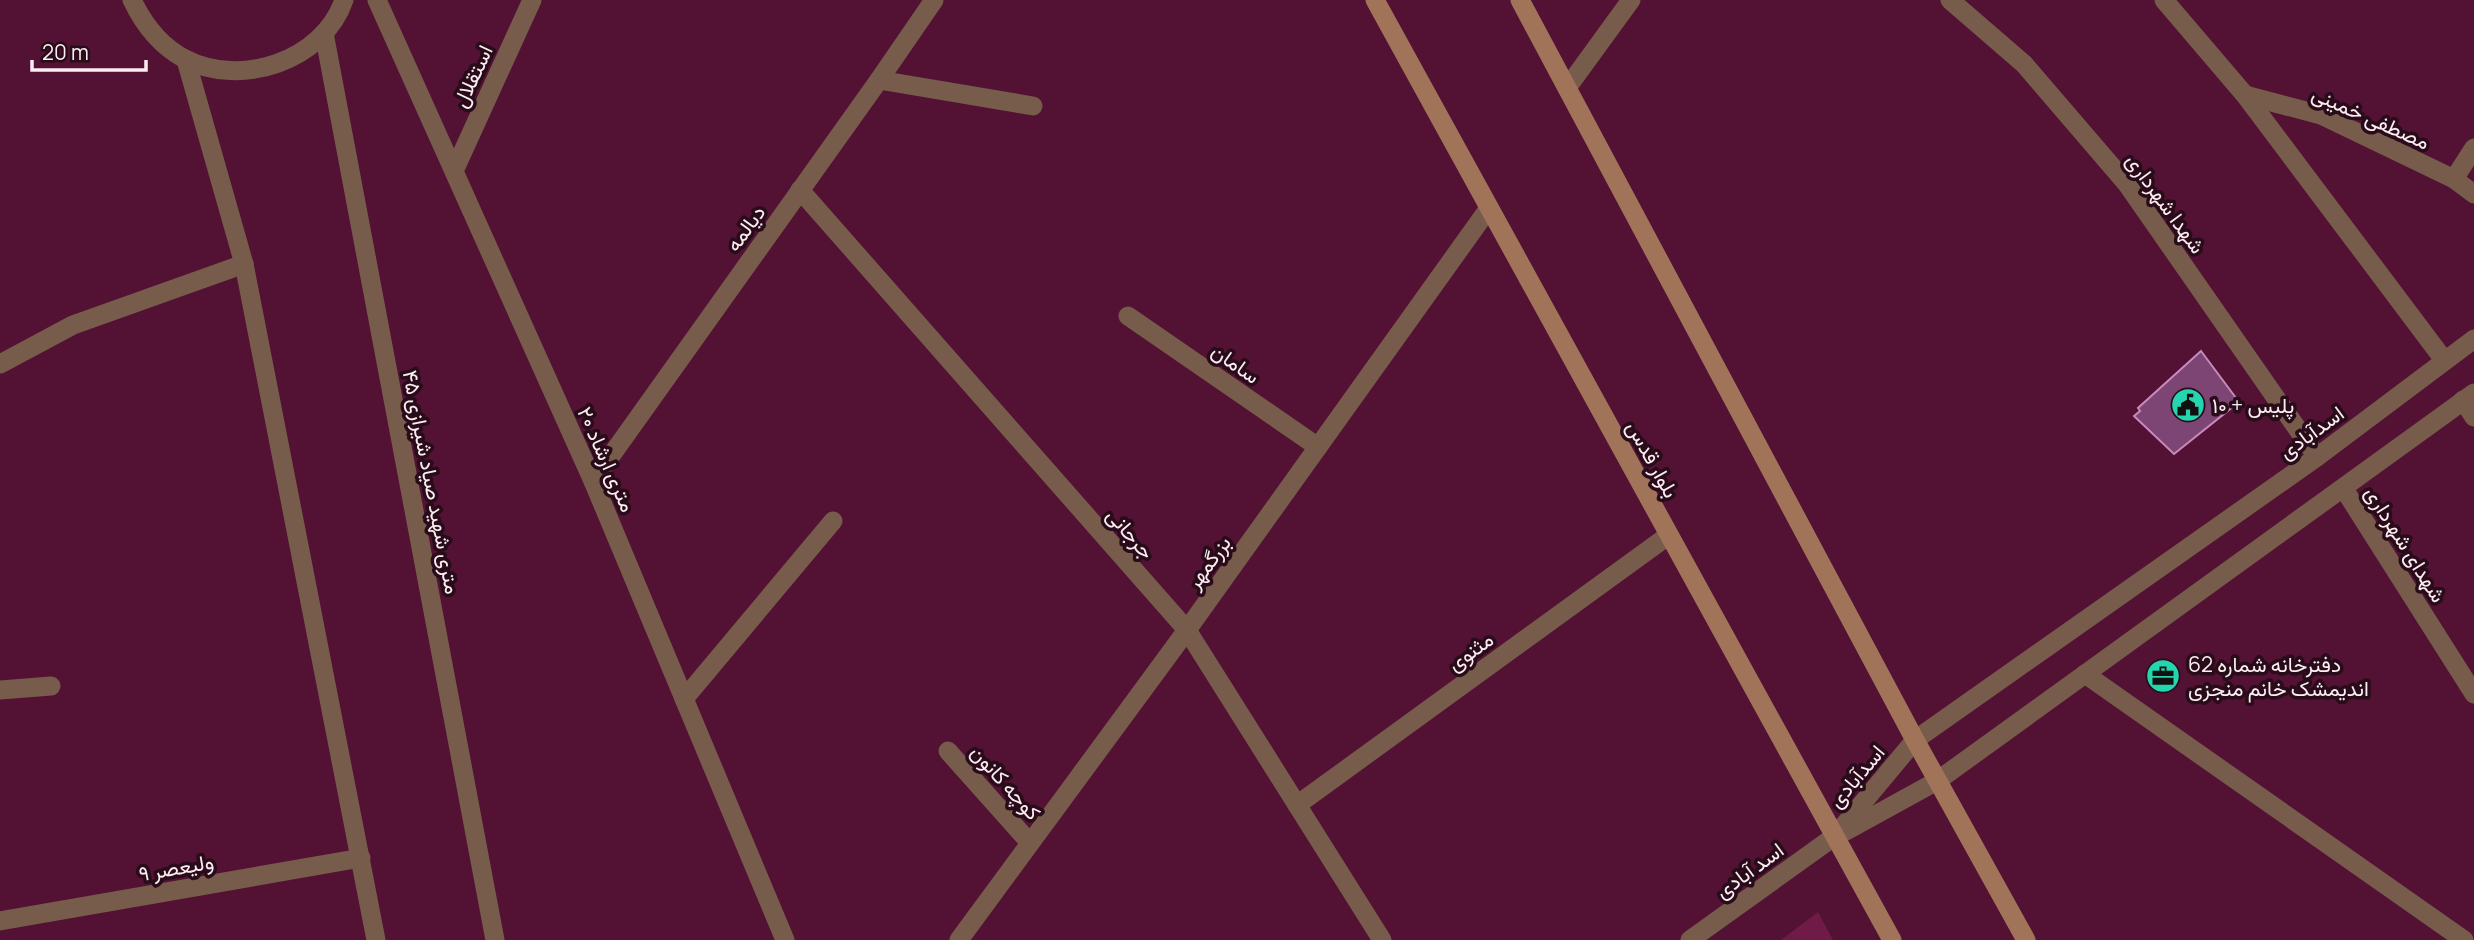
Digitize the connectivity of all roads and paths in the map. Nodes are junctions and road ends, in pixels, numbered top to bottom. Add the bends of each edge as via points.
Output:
1 (132, 0) edge
2 (344, 0) edge
3 (377, 0) edge
4 (532, 0) edge
5 (934, 0) edge
6 (1375, 0) edge
7 (1520, 0) edge
8 (1631, 0) edge
9 (1950, 0) edge
10 (2164, 0) edge
11 (324, 33) junction
12 (186, 60) junction
13 (880, 80) junction
14 (1567, 88) junction
15 (2245, 96) junction
16 (1033, 106) dead end
17 (2474, 148) edge
18 (454, 171) junction
19 (2454, 179) junction
20 (800, 190) junction
21 (2474, 194) edge
22 (1489, 208) junction
23 (244, 264) junction
24 (1128, 316) dead end
25 (2474, 339) edge
26 (2444, 360) junction
27 (0, 364) edge
28 (2470, 403) edge
29 (1318, 447) junction
30 (2317, 457) junction
31 (593, 481) junction
32 (2344, 489) junction
33 (833, 521) dead end
34 (1669, 534) junction
35 (1187, 630) junction
36 (2085, 674) junction
37 (51, 686) dead end
38 (0, 690) edge
39 (2474, 694) edge
40 (684, 699) junction
41 (1915, 740) junction
42 (948, 751) dead end
43 (1937, 781) junction
44 (1297, 805) junction
45 (1835, 836) junction
46 (1030, 843) junction
47 (360, 858) junction
48 (0, 921) edge
49 (376, 940) edge
50 (495, 940) edge
51 (785, 940) edge
52 (959, 940) edge
53 (1382, 940) edge
54 (1690, 940) edge
55 (1892, 940) edge
56 (2026, 940) edge
57 (2464, 940) edge

1 - 12 street via 141,20 161,43
2 - 11 street
3 - 18 street, ۲۰ متری ارشاد
4 - 18 street, استقلال
5 - 13 street, دیالمه
6 - 22 main road, بلوار قدس
7 - 14 main road
8 - 14 street
9 - 30 street, شهدا شهرداری via 2024,64 2127,184
10 - 15 street
11 - 12 street via 302,52 245,72
11 - 50 street, ۴۵ متری شهید صیاد شیرازی
12 - 23 street
13 - 16 street
13 - 20 street, دیالمه
14 - 41 main road
15 - 19 street, مصطفی خمینی via 2320,115
15 - 26 street
17 - 19 street
18 - 31 street, ۲۰ متری ارشاد
19 - 21 street, مصطفی خمینی
20 - 31 street, دیالمه
20 - 35 street, جرجانی
22 - 29 street, بزرگمهر
22 - 34 main road, بلوار قدس
23 - 27 street via 73,326
23 - 47 street
24 - 29 street, سامان
25 - 26 street, اسدآبادی
26 - 30 street, اسدآبادی
28 - 32 street, اسدآبادی
29 - 35 street, بزرگمهر
30 - 41 street, اسدآبادی
31 - 40 street, ۲۰ متری ارشاد
32 - 36 street, اسدآبادی
32 - 39 street, شهدای شهرداری
33 - 40 street
34 - 44 street, مثنوی
34 - 45 main road, بلوار قدس
35 - 44 street, جرجانی
35 - 46 street, بزرگمهر
36 - 43 street, اسدآبادی
36 - 57 street
37 - 38 street
40 - 51 street, ۲۰ متری ارشاد
41 - 43 main road
41 - 45 street, اسدآبادی
42 - 46 street, کوچه کانون
43 - 45 street, اسدآبادی
43 - 56 main road
44 - 53 street, جرجانی
45 - 54 street, اسد آبادی
45 - 55 main road, بلوار قدس
46 - 52 street, بزرگمهر
47 - 48 street, ولیعصر ۹
47 - 49 street

